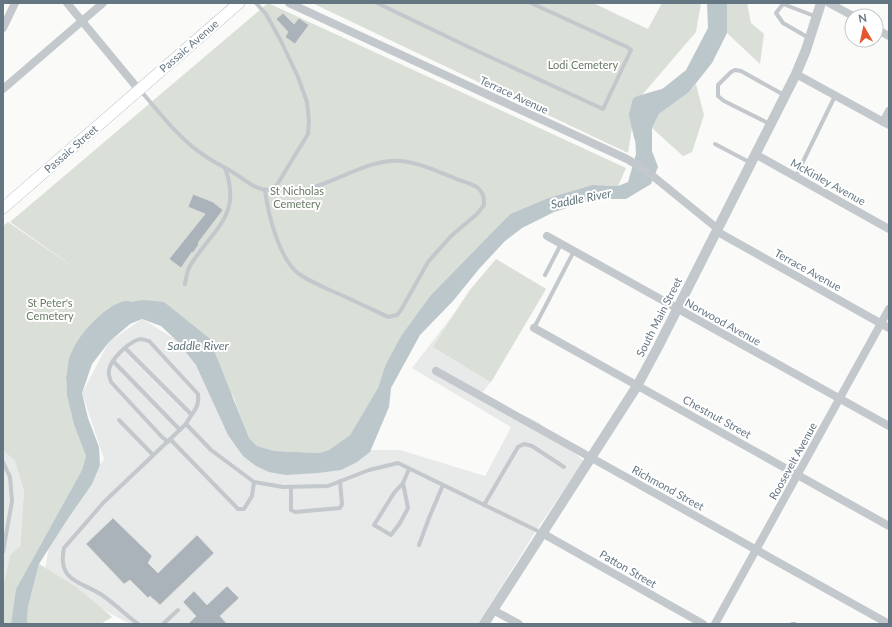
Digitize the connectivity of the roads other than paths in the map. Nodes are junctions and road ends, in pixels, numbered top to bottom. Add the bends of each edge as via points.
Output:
1 (15, 3) edge
2 (67, 3) edge
3 (104, 3) edge
4 (239, 3) edge
5 (256, 3) edge
6 (289, 3) edge
7 (377, 3) edge
8 (531, 3) edge
9 (821, 3) edge
10 (829, 3) edge
11 (844, 11) edge
12 (817, 17) junction
13 (82, 21) junction
14 (3, 28) edge
15 (810, 39) junction
16 (796, 74) junction
17 (3, 89) edge
18 (140, 90) junction
19 (785, 96) junction
20 (835, 96) junction
21 (889, 111) edge
22 (771, 124) junction
23 (886, 124) edge
24 (715, 144) dead end
25 (753, 159) junction
26 (225, 168) junction
27 (796, 176) junction
28 (275, 188) junction
29 (265, 190) junction
30 (3, 208) edge
31 (889, 229) edge
32 (717, 230) junction
33 (547, 236) dead end
34 (562, 244) junction
35 (574, 251) junction
36 (546, 275) dead end
37 (184, 284) dead end
38 (677, 309) junction
39 (889, 309) edge
40 (881, 324) junction
41 (534, 328) joint
42 (889, 328) edge
43 (125, 348) junction
44 (113, 361) junction
45 (436, 371) dead end
46 (637, 386) junction
47 (840, 398) junction
48 (191, 414) junction
49 (119, 420) dead end
50 (186, 424) junction
51 (889, 426) edge
52 (180, 430) junction
53 (169, 440) junction
54 (153, 456) junction
55 (591, 459) junction
56 (3, 462) edge
57 (564, 467) dead end
58 (409, 469) junction
59 (798, 475) junction
60 (340, 481) junction
61 (254, 482) junction
62 (403, 483) junction
63 (443, 485) junction
64 (291, 486) junction
65 (484, 505) junction
66 (889, 526) edge
67 (542, 533) junction
68 (419, 545) dead end
69 (757, 550) junction
70 (3, 552) edge
71 (178, 610) dead end
72 (493, 610) junction
73 (138, 624) edge
74 (163, 624) edge
75 (484, 624) edge
76 (519, 624) edge
77 (703, 624) edge
78 (715, 624) edge
79 (889, 624) edge

1 - 14 street
2 - 13 street
3 - 13 street
4 - 18 main road, Passaic Avenue
5 - 28 lane via 266,14 298,77 307,102 310,122 308,134
6 - 32 street, Terrace Avenue via 627,159 654,177
7 - 8 lane via 603,109 631,50
9 - 12 street, South Main Street
10 - 11 street
12 - 15 street, South Main Street
12 - 15 lane via 783,4 776,13 783,23
13 - 17 street
13 - 18 street
15 - 16 street, South Main Street
16 - 19 street, South Main Street
16 - 20 street
18 - 26 lane via 190,144
18 - 30 main road, Passaic Street
19 - 22 street, South Main Street
19 - 22 lane via 735,70 718,85 718,96 724,101
20 - 23 street
20 - 27 lane
21 - 23 street
22 - 25 street, South Main Street
24 - 25 lane
25 - 27 street, McKinley Avenue
25 - 32 street, South Main Street
26 - 29 lane
26 - 37 lane via 231,197 227,215 190,267
27 - 31 street, McKinley Avenue
28 - 29 lane
28 - 29 lane via 280,191 312,188 376,164 401,161 477,187 484,195 484,205 428,262 401,310 396,315 388,316 312,282 299,273 281,249
32 - 38 street, South Main Street
32 - 40 street, Terrace Avenue
33 - 34 street, Norwood Avenue
34 - 35 street, Norwood Avenue
34 - 36 lane
35 - 38 street, Norwood Avenue
35 - 41 lane
38 - 46 street, South Main Street
38 - 47 street, Norwood Avenue
39 - 40 street, Roosevelt Avenue
40 - 42 street, Terrace Avenue
40 - 47 street, Roosevelt Avenue
41 - 46 street, Chestnut Street
43 - 44 lane
43 - 48 lane
43 - 48 lane via 136,340 149,341 198,394 198,407
44 - 52 lane
44 - 53 lane via 109,369 111,382 161,436
45 - 55 street, Richmond Street
46 - 55 street, South Main Street
46 - 59 street, Chestnut Street
47 - 51 street, Norwood Avenue
47 - 59 street, Roosevelt Avenue
48 - 50 lane
49 - 54 lane
50 - 52 lane
50 - 61 lane via 211,450
52 - 53 lane
53 - 54 lane
53 - 61 lane via 238,509 244,509 252,496
54 - 73 lane via 104,502 64,548 63,556 64,566 72,578 101,594
55 - 67 street, South Main Street
55 - 69 street, Richmond Street
56 - 70 lane via 10,477 12,501
57 - 65 lane via 532,446 524,444 518,447
58 - 60 lane via 398,463
58 - 62 lane
58 - 63 lane
59 - 66 street, Chestnut Street
59 - 69 street, Roosevelt Avenue
60 - 64 lane via 328,486
60 - 64 lane via 340,508 295,512 291,510
61 - 64 lane
62 - 62 lane via 394,492 374,525 390,536 408,508
63 - 65 lane
63 - 68 lane
65 - 67 lane
67 - 72 street, South Main Street
67 - 77 street, Patton Street
69 - 78 street, Roosevelt Avenue
69 - 79 street, Richmond Street
71 - 74 lane
72 - 75 street, South Main Street
72 - 76 street

